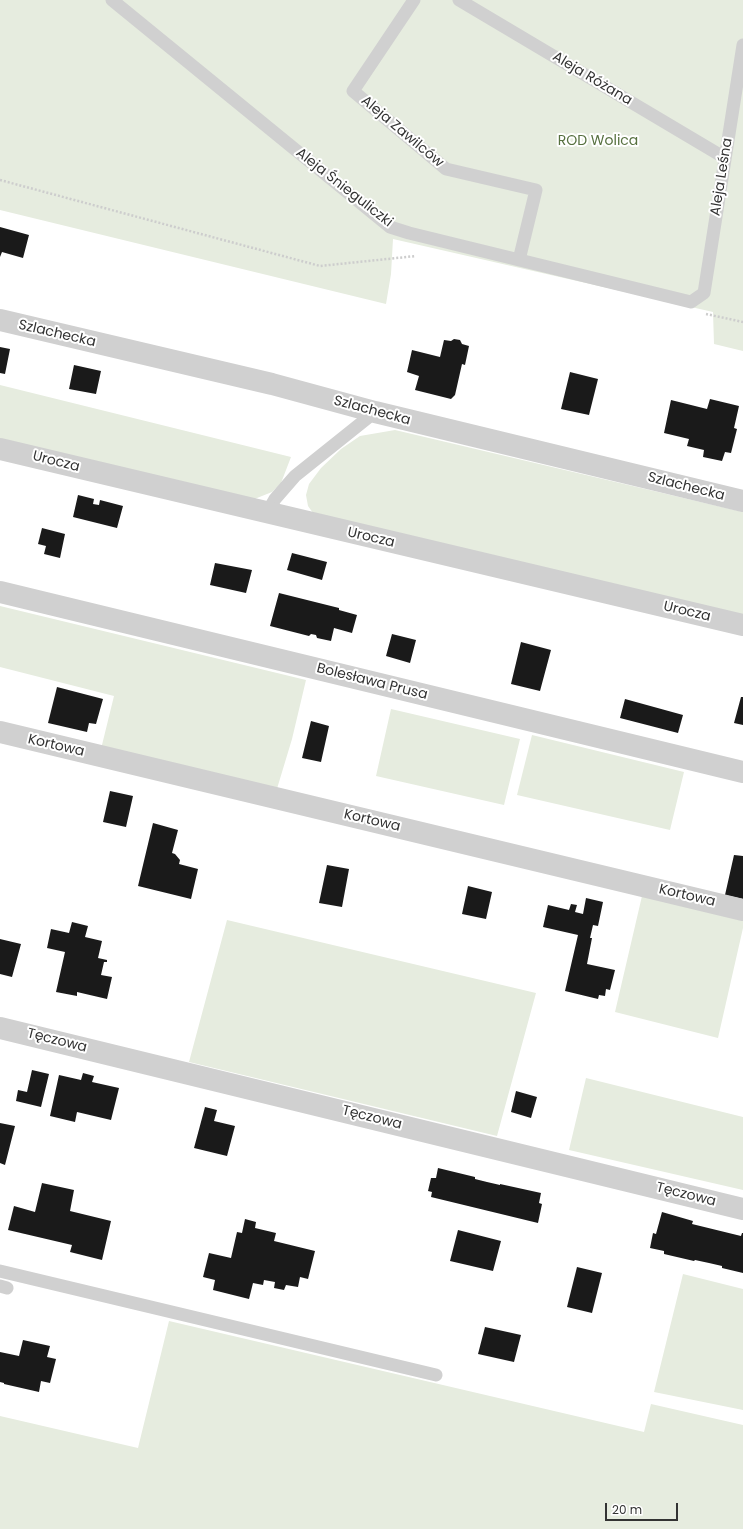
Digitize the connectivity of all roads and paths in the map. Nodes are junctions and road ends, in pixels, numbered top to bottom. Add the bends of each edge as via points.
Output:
1 (112, 0) edge
2 (414, 0) edge
3 (459, 0) edge
4 (743, 45) edge
5 (725, 158) junction
6 (0, 180) edge
7 (418, 256) dead end
8 (519, 260) junction
9 (691, 302) joint
10 (705, 314) dead end
11 (0, 320) edge
12 (743, 322) edge
13 (375, 412) junction
14 (0, 449) edge
15 (743, 501) edge
16 (268, 513) junction
17 (0, 592) edge
18 (743, 625) edge
19 (0, 732) edge
20 (743, 772) edge
21 (743, 910) edge
22 (0, 1028) edge
23 (743, 1209) edge
24 (0, 1271) edge
25 (436, 1375) dead end

1 - 8 lane, Aleja Śnieguliczki via 390,227
2 - 8 lane, Aleja Zawilców via 354,91 446,169 536,190
3 - 5 lane, Aleja Różana
4 - 5 lane, Aleja Leśna
5 - 9 lane, Aleja Leśna via 704,293
6 - 7 path via 320,266
8 - 9 lane, Aleja Śnieguliczki
10 - 12 path
11 - 13 street, Szlachecka via 272,384
13 - 15 street, Szlachecka
13 - 16 lane via 295,476 275,499
14 - 16 street, Urocza
16 - 18 street, Urocza
17 - 20 street, Bolesława Prusa
19 - 21 street, Kortowa
22 - 23 street, Tęczowa
24 - 25 lane

